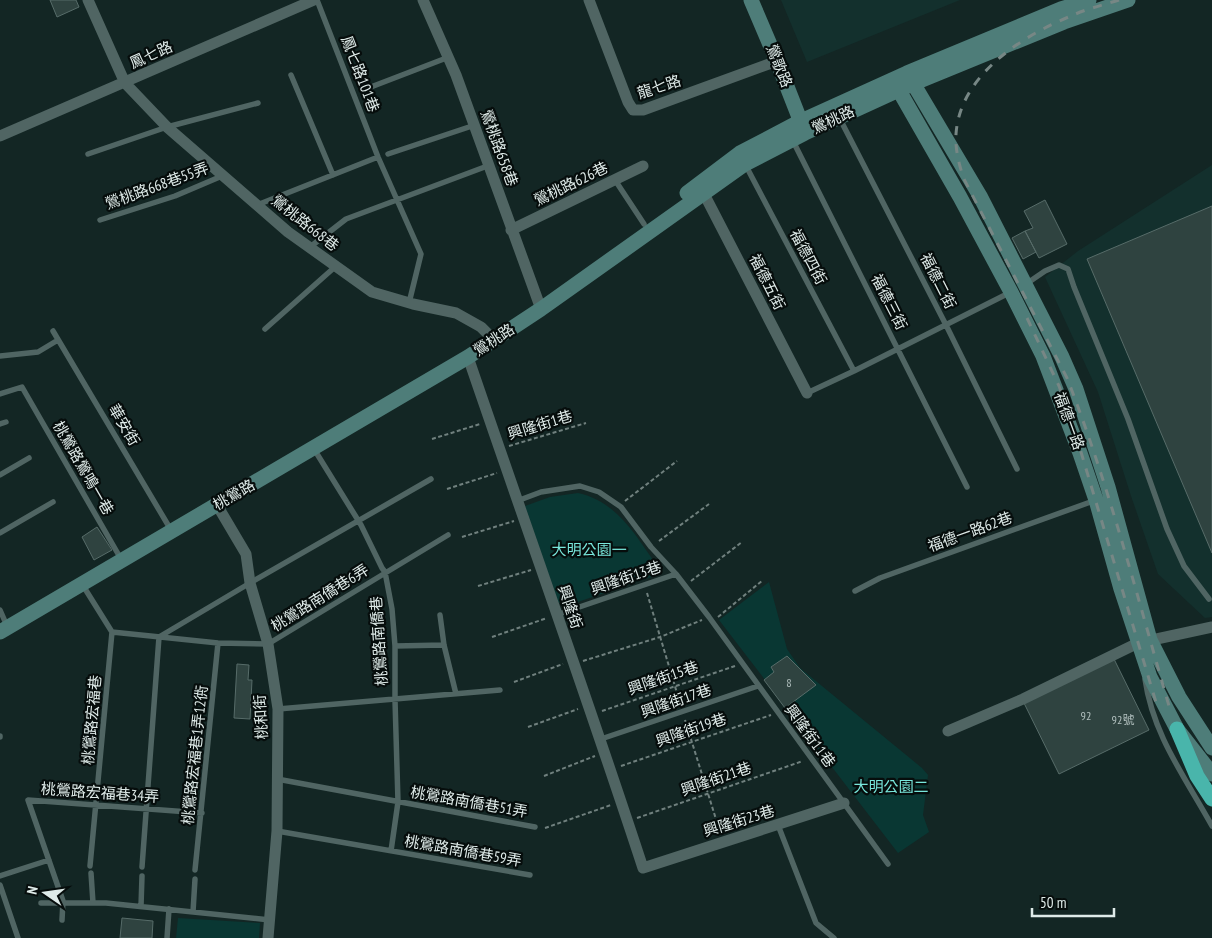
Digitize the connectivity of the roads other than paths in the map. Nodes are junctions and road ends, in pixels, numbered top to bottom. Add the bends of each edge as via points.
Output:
1 (88, 0) edge
2 (316, 0) edge
3 (423, 0) edge
4 (589, 0) edge
5 (751, 0) edge
6 (1089, 0) edge
7 (1128, 0) edge
8 (1061, 10) edge
9 (449, 57) junction
10 (777, 61) junction
11 (291, 74) dead end
12 (903, 82) junction
13 (125, 83) junction
14 (362, 90) dead end
15 (258, 103) dead end
16 (836, 111) junction
17 (475, 125) junction
18 (167, 127) junction
19 (796, 131) junction
20 (0, 136) edge
21 (88, 154) dead end
22 (388, 154) dead end
23 (378, 157) junction
24 (743, 159) junction
25 (490, 165) junction
26 (643, 166) dead end
27 (333, 175) junction
28 (222, 176) junction
29 (615, 180) junction
30 (702, 189) junction
31 (397, 200) junction
32 (257, 206) junction
33 (100, 220) dead end
34 (644, 224) junction
35 (511, 230) junction
36 (310, 247) junction
37 (336, 266) junction
38 (1025, 285) junction
39 (1011, 292) junction
40 (408, 303) junction
41 (539, 306) junction
42 (946, 325) junction
43 (265, 329) dead end
44 (53, 331) dead end
45 (490, 336) junction
46 (58, 340) junction
47 (898, 349) junction
48 (0, 356) edge
49 (468, 356) junction
50 (854, 371) junction
51 (807, 393) joint
52 (0, 394) edge
53 (314, 449) junction
54 (29, 458) dead end
55 (1017, 469) dead end
56 (0, 475) edge
57 (431, 479) dead end
58 (967, 487) dead end
59 (1096, 500) junction
60 (517, 501) junction
61 (53, 502) dead end
62 (218, 505) junction
63 (358, 520) junction
64 (172, 531) junction
65 (0, 533) edge
66 (448, 535) dead end
67 (122, 561) junction
68 (385, 572) junction
69 (676, 574) junction
70 (250, 582) junction
71 (82, 584) junction
72 (855, 591) dead end
73 (1209, 599) dead end
74 (0, 610) edge
75 (556, 615) junction
76 (440, 616) dead end
77 (1212, 627) edge
78 (4, 630) edge
79 (112, 632) junction
80 (159, 637) junction
81 (218, 643) junction
82 (268, 644) junction
83 (444, 645) junction
84 (1143, 645) junction
85 (395, 646) junction
86 (758, 686) junction
87 (500, 690) dead end
88 (456, 694) junction
89 (395, 700) junction
90 (278, 709) junction
91 (1177, 729) junction
92 (948, 731) dead end
93 (601, 739) junction
94 (1212, 748) edge
95 (1212, 774) edge
96 (277, 779) junction
97 (1212, 799) edge
98 (398, 802) junction
99 (844, 804) junction
100 (97, 805) junction
101 (147, 808) junction
102 (202, 813) junction
103 (778, 824) junction
104 (1212, 826) edge
105 (535, 827) dead end
106 (277, 831) junction
107 (391, 851) junction
108 (49, 860) junction
109 (888, 864) dead end
110 (90, 866) dead end
111 (142, 867) dead end
112 (642, 868) joint
113 (195, 870) dead end
114 (91, 873) dead end
115 (0, 876) edge
116 (142, 876) dead end
117 (530, 876) dead end
118 (195, 879) dead end
119 (0, 885) edge
120 (42, 903) dead end
121 (63, 903) junction
122 (93, 903) junction
123 (141, 906) junction
124 (169, 910) junction
125 (193, 912) junction
126 (62, 920) dead end
127 (270, 920) junction
128 (18, 938) edge
129 (166, 938) edge
130 (268, 938) edge
131 (834, 938) edge

1 - 13 street, 鶯桃路668巷
2 - 13 street, 鳳七路
2 - 23 lane, 鳳七路101巷
3 - 9 street, 鶯桃路658巷
4 - 10 street, 龍七路 via 633,110 643,110
5 - 10 main road, 鶯歌路
6 - 8 main road, 鶯桃路
7 - 8 main road, 鶯桃路
8 - 12 main road, 鶯桃路
9 - 14 lane
9 - 17 street, 鶯桃路658巷
10 - 19 main road, 鶯歌路
11 - 27 lane
12 - 16 main road, 鶯桃路
12 - 38 main road, 福德一路 via 980,196
12 - 39 main road, 福德一路
13 - 18 street, 鶯桃路668巷
13 - 20 street, 鳳七路
15 - 18 lane
16 - 19 main road, 鶯桃路
16 - 42 lane, 福德二街
17 - 22 lane
17 - 25 street, 鶯桃路658巷
18 - 21 lane
18 - 28 street, 鶯桃路668巷
19 - 24 main road, 鶯桃路
19 - 47 lane, 福德三街
23 - 27 lane
23 - 31 lane, 鳳七路101巷
24 - 30 main road, 鶯桃路
24 - 50 lane, 福德四街
25 - 31 lane
25 - 35 street, 鶯桃路658巷
26 - 29 street, 鶯桃路626巷
27 - 32 lane
28 - 32 street, 鶯桃路668巷
28 - 33 lane, 鶯桃路668巷55弄 via 176,196
29 - 34 lane
29 - 35 street, 鶯桃路626巷
30 - 34 main road, 鶯桃路
30 - 41 main road, 鶯桃路
30 - 51 street, 福德五街
31 - 36 lane via 346,219
31 - 40 lane, 鳳七路101巷 via 421,254
32 - 36 street, 鶯桃路668巷
34 - 41 main road, 鶯桃路
35 - 41 street, 鶯桃路658巷
36 - 37 street, 鶯桃路668巷
37 - 40 street, 鶯桃路668巷 via 372,292
37 - 43 lane
38 - 39 lane
38 - 73 lane via 1059,265 1068,268 1128,419 1167,530 1184,566
38 - 84 main road, 福德一路 via 1076,389 1108,487
39 - 42 lane
39 - 59 main road, 福德一路 via 1054,381
40 - 45 street, 鶯桃路668巷 via 456,312 482,327
41 - 45 main road, 鶯桃路
42 - 47 lane
42 - 55 lane, 福德二街
44 - 46 lane, 華安街
45 - 49 main road, 鶯桃路 via 475,339
46 - 48 lane via 38,352
46 - 64 lane, 華安街
47 - 50 lane
47 - 58 lane, 福德三街
49 - 53 main road, 桃鶯路
49 - 60 street, 興隆街
50 - 51 lane
52 - 67 lane, 桃鶯路鶯鳴一巷 via 22,387
53 - 62 main road, 桃鶯路
53 - 63 lane, 桃鶯路南僑巷
54 - 56 lane
57 - 63 lane
59 - 72 lane, 福德一路62巷 via 880,578
59 - 84 main road, 福德一路 via 1121,589
60 - 69 lane, 興隆街11巷 via 541,492 580,486 599,492 619,505
60 - 75 street, 興隆街
61 - 65 lane
62 - 64 main road, 桃鶯路
62 - 70 street, 桃和街 via 246,554
63 - 68 lane, 桃鶯路南僑巷
63 - 70 lane
64 - 67 main road, 桃鶯路
66 - 68 lane, 桃鶯路南僑巷6弄
67 - 71 main road, 桃鶯路
68 - 82 lane, 桃鶯路南僑巷6弄
68 - 85 lane, 桃鶯路南僑巷
69 - 75 lane, 興隆街13巷
69 - 86 lane, 興隆街11巷
70 - 80 lane
70 - 82 street, 桃和街
71 - 78 main road, 桃鶯路
71 - 79 lane
74 - 78 lane
75 - 93 street, 興隆街
76 - 83 lane
77 - 84 street
79 - 80 lane
79 - 100 lane, 桃鶯路宏福巷
80 - 81 lane
80 - 101 lane
81 - 82 lane
81 - 102 lane, 桃鶯路宏福巷1弄12衖
82 - 90 street, 桃和街
83 - 85 lane
83 - 88 lane
84 - 91 main road, 福德一路 via 1150,677
84 - 92 street
84 - 94 main road, 福德一路
84 - 104 lane via 1147,691 1154,718 1178,770
85 - 89 lane, 桃鶯路南僑巷
86 - 93 lane, 興隆街17巷
86 - 99 lane, 興隆街11巷
87 - 88 lane
88 - 89 lane
89 - 90 lane
89 - 98 lane, 桃鶯路南僑巷
90 - 96 street, 桃和街
91 - 95 main road, 福德一路
91 - 97 highway via 1197,776
93 - 112 street, 興隆街
96 - 98 lane, 桃鶯路南僑巷51弄
96 - 106 street, 桃和街
98 - 105 lane, 桃鶯路南僑巷51弄
98 - 107 lane, 桃鶯路南僑巷
99 - 103 street, 興隆街23巷
99 - 109 lane, 興隆街11巷
100 - 101 lane, 桃鶯路宏福巷34弄
100 - 108 lane, 桃鶯路宏福巷34弄 via 28,800
100 - 110 lane, 桃鶯路宏福巷
101 - 102 lane, 桃鶯路宏福巷34弄
101 - 111 lane
102 - 113 lane, 桃鶯路宏福巷1弄12衖
103 - 112 street, 興隆街23巷
103 - 131 lane via 816,923
106 - 107 lane, 桃鶯路南僑巷59弄
106 - 127 street, 桃和街
107 - 117 lane, 桃鶯路南僑巷59弄
108 - 115 lane
108 - 121 lane
114 - 122 lane
116 - 123 lane
118 - 125 lane
119 - 128 lane
120 - 121 lane
121 - 122 lane
121 - 126 lane
122 - 123 lane
123 - 124 lane
124 - 125 lane
124 - 129 lane
125 - 127 lane
127 - 130 street, 桃和街

